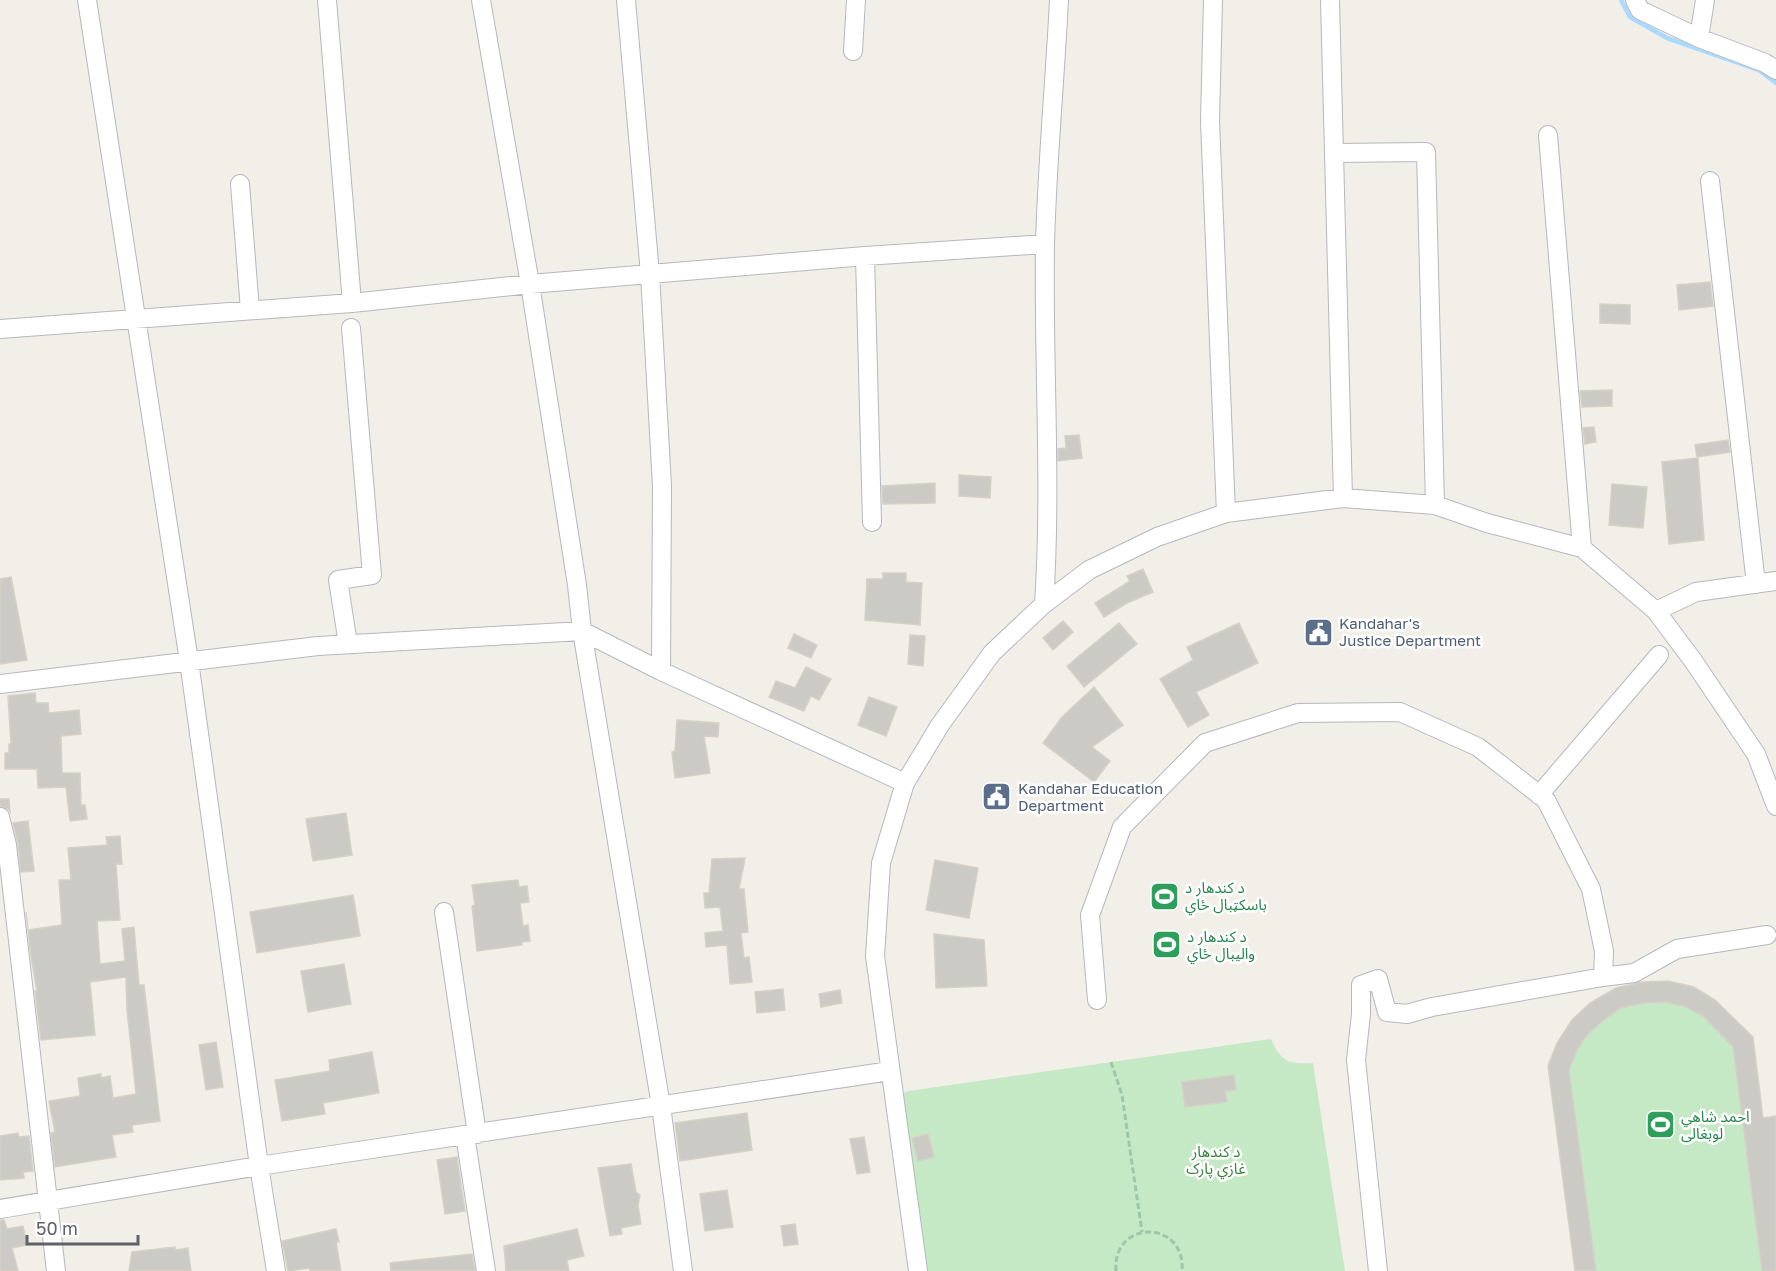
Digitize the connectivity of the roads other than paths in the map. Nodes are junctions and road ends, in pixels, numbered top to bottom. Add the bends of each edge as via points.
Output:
1 (87, 0) edge
2 (327, 0) edge
3 (481, 0) edge
4 (626, 0) edge
5 (856, 0) edge
6 (1059, 0) edge
7 (1214, 0) edge
8 (1330, 0) edge
9 (1635, 0) edge
10 (1705, 0) edge
11 (1699, 38) junction
12 (854, 51) dead end
13 (1776, 69) edge
14 (1548, 135) dead end
15 (1335, 153) junction
16 (1710, 181) dead end
17 (240, 184) dead end
18 (1045, 244) junction
19 (865, 255) junction
20 (650, 274) junction
21 (530, 284) junction
22 (352, 303) junction
23 (250, 310) junction
24 (137, 319) junction
25 (351, 328) dead end
26 (0, 329) edge
27 (1343, 498) junction
28 (1435, 505) junction
29 (1226, 513) junction
30 (872, 522) dead end
31 (1582, 548) junction
32 (1776, 581) edge
33 (1756, 584) junction
34 (1044, 604) junction
35 (1656, 611) junction
36 (582, 631) junction
37 (348, 644) junction
38 (1659, 655) dead end
39 (189, 661) junction
40 (661, 671) junction
41 (0, 684) edge
42 (905, 783) junction
43 (1539, 795) junction
44 (1776, 806) edge
45 (0, 817) edge
46 (3, 845) edge
47 (444, 912) dead end
48 (1767, 935) dead end
49 (1604, 977) junction
50 (1097, 1000) dead end
51 (890, 1071) junction
52 (661, 1106) junction
53 (471, 1135) junction
54 (260, 1166) junction
55 (48, 1202) junction
56 (0, 1209) edge
57 (56, 1271) edge
58 (276, 1271) edge
59 (486, 1271) edge
60 (683, 1271) edge
61 (918, 1271) edge
62 (1378, 1271) edge

1 - 24 street
2 - 22 street
3 - 21 street
4 - 20 street
5 - 12 street
6 - 18 street
7 - 29 street via 1210,121
8 - 15 street
9 - 11 street via 1640,10
10 - 11 street
11 - 13 street
14 - 31 street
15 - 27 street
15 - 28 street via 1426,152
16 - 33 street
17 - 23 street
18 - 19 street
18 - 34 street via 1048,552
19 - 20 street
19 - 30 street
20 - 21 street
20 - 40 street via 662,486
21 - 22 street
21 - 36 street
22 - 23 street
23 - 24 street
24 - 26 street
24 - 39 street
25 - 37 street via 372,575 338,580
27 - 28 street
27 - 29 street
28 - 31 street
29 - 34 street via 1157,537 1089,570
31 - 35 street
32 - 33 street
33 - 35 street via 1696,592
34 - 42 street via 992,654 940,725
35 - 44 street via 1756,754
36 - 37 street
36 - 40 street
36 - 52 street
37 - 39 street
38 - 43 street
39 - 41 street
39 - 54 street
40 - 42 street
42 - 51 street via 881,863 875,956
43 - 49 street via 1546,800 1592,889 1604,951
43 - 50 street via 1478,747 1400,712 1298,713 1204,743 1122,827 1090,915
45 - 46 street
46 - 55 street
47 - 53 street
48 - 49 street via 1677,949 1634,973
49 - 62 street via 1407,1014 1387,1012 1378,979 1360,985 1356,1060
51 - 52 street
51 - 61 street
52 - 53 street
52 - 60 street
53 - 54 street
53 - 59 street
54 - 55 street
54 - 58 street
55 - 56 street
55 - 57 street

